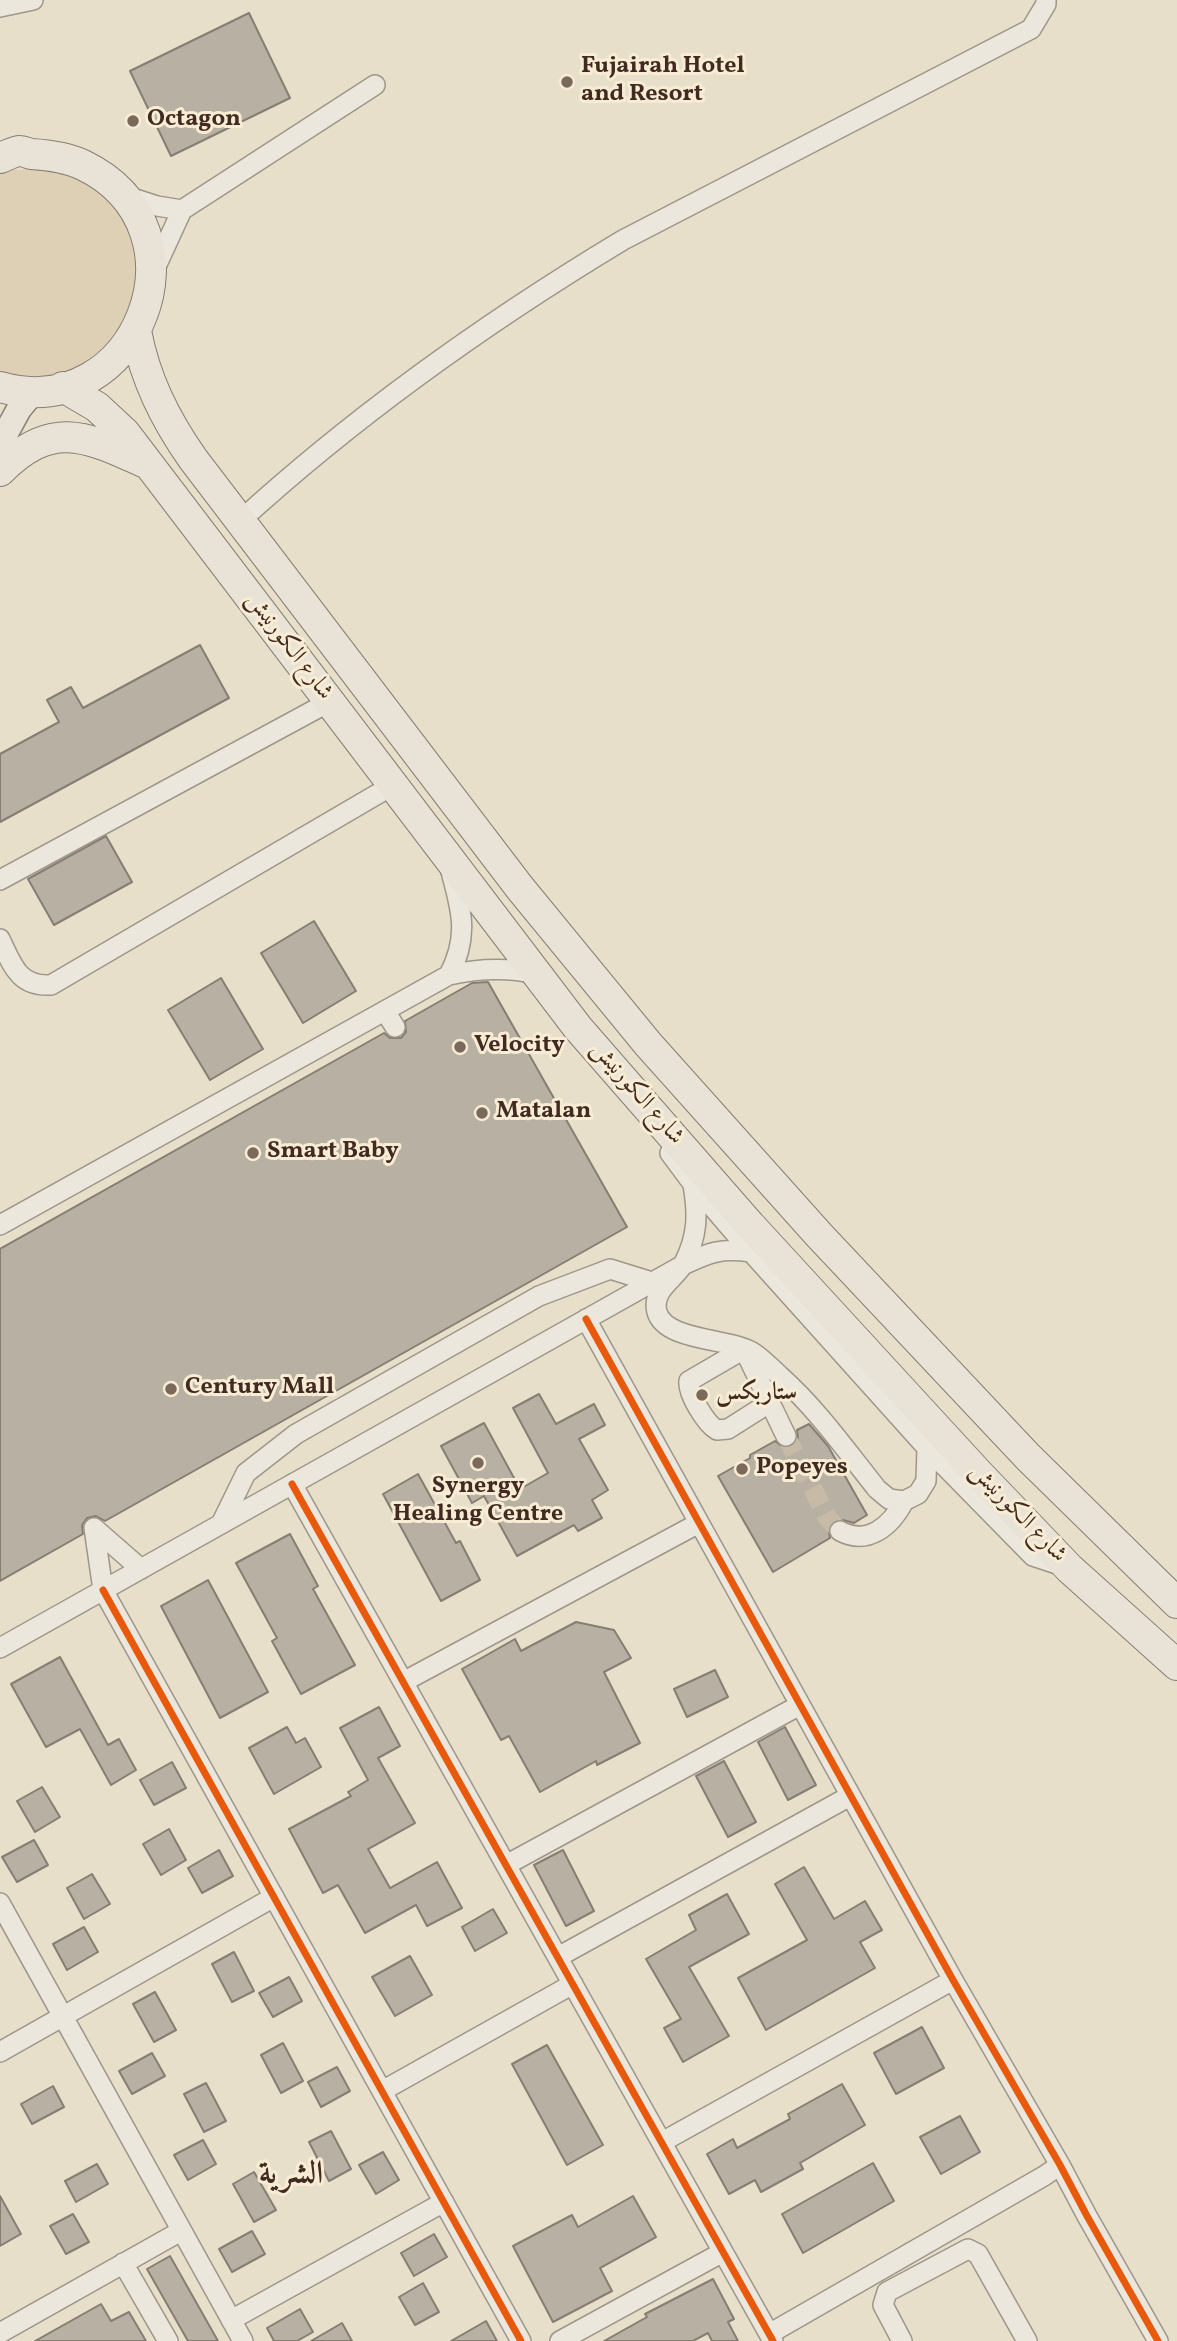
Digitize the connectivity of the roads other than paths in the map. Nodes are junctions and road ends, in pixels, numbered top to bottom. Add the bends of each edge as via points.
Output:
1 (33, 0) edge
2 (1046, 0) edge
3 (0, 6) edge
4 (375, 85) dead end
5 (7, 149) edge
6 (123, 195) junction
7 (182, 210) junction
8 (151, 277) junction
9 (136, 331) junction
10 (0, 387) edge
11 (63, 387) junction
12 (33, 392) junction
13 (0, 444) edge
14 (150, 465) junction
15 (0, 471) edge
16 (239, 522) junction
17 (330, 702) junction
18 (393, 785) junction
19 (446, 856) junction
20 (0, 880) edge
21 (0, 939) edge
22 (537, 974) junction
23 (449, 975) junction
24 (578, 1028) junction
25 (693, 1184) junction
26 (0, 1226) edge
27 (751, 1252) junction
28 (683, 1265) junction
29 (652, 1282) junction
30 (586, 1319) junction
31 (744, 1349) junction
32 (769, 1403) junction
33 (786, 1436) tunnel mouth
34 (927, 1448) junction
35 (292, 1484) junction
36 (904, 1501) junction
37 (699, 1523) junction
38 (221, 1524) junction
39 (841, 1531) dead end
40 (141, 1569) junction
41 (1070, 1569) junction
42 (103, 1590) junction
43 (1177, 1603) edge
44 (0, 1648) edge
45 (1177, 1665) edge
46 (403, 1682) junction
47 (800, 1705) junction
48 (850, 1796) junction
49 (506, 1865) junction
50 (274, 1897) junction
51 (0, 1903) edge
52 (558, 1958) junction
53 (953, 1980) junction
54 (573, 1984) junction
55 (63, 2017) junction
56 (0, 2052) edge
57 (382, 2091) junction
58 (662, 2142) junction
59 (1060, 2165) junction
60 (444, 2202) junction
61 (181, 2231) junction
62 (723, 2252) junction
63 (123, 2263) junction
64 (231, 2319) junction
65 (0, 2333) edge
66 (771, 2337) edge
67 (167, 2341) edge
68 (243, 2341) edge
69 (521, 2341) edge
70 (560, 2341) edge
71 (902, 2341) edge
72 (1027, 2341) edge
73 (1158, 2341) edge

1 - 3 street
2 - 16 street via 1031,29 623,240 562,277 356,423
4 - 7 street
5 - 6 highway via 77,162
6 - 7 street
6 - 8 highway via 145,233
7 - 8 street
8 - 9 highway
9 - 11 highway via 105,366
9 - 16 highway, شارع الكورنيش via 148,376 167,419
10 - 12 highway
11 - 12 highway
11 - 14 highway, شارع الكورنيش via 111,419
12 - 13 main road
14 - 15 highway via 94,441 64,437 26,448
14 - 17 highway, شارع الكورنيش
16 - 43 highway, شارع الكورنيش via 520,888 648,1044 1028,1457
17 - 18 highway, شارع الكورنيش
17 - 20 street
18 - 19 highway, شارع الكورنيش
18 - 21 street via 51,985 20,976
19 - 22 highway, شارع الكورنيش
19 - 23 street via 463,927 460,952
22 - 23 street via 493,968
22 - 24 highway, شارع الكورنيش
23 - 26 street via 390,1019
24 - 25 street
24 - 41 highway, شارع الكورنيش via 750,1225
25 - 27 street
25 - 28 street via 698,1215
27 - 28 street via 729,1249
27 - 34 street
28 - 29 street
28 - 31 street via 658,1296 656,1311 663,1324
29 - 30 street
29 - 38 street via 610,1269 539,1296 296,1434 246,1473
30 - 35 street
30 - 37 street
31 - 32 street
31 - 32 street via 691,1378 688,1388 717,1430 729,1429
31 - 36 street via 803,1397 877,1489 889,1499
32 - 33 street
34 - 36 street via 926,1481 918,1494
34 - 41 street via 1033,1556
35 - 38 street
35 - 46 street
36 - 39 street via 892,1520 874,1534 863,1538
37 - 46 street
37 - 47 street
38 - 40 street
40 - 42 street
40 - 42 street via 94,1528
41 - 45 highway, شارع الكورنيش
42 - 44 street
42 - 50 street
46 - 49 street
47 - 48 street
47 - 49 street
48 - 52 street
48 - 53 street
49 - 52 street
50 - 55 street
50 - 57 street
51 - 55 street
52 - 54 street
53 - 58 street
53 - 59 street
54 - 57 street
54 - 58 street
55 - 56 street
55 - 61 street
57 - 60 street
58 - 62 street
59 - 66 street
59 - 73 street
60 - 64 street
60 - 69 street
61 - 63 street
61 - 64 street
62 - 66 street
62 - 70 street
63 - 65 street
63 - 67 street
64 - 68 street
71 - 72 street via 883,2305 887,2292 968,2249 978,2254

